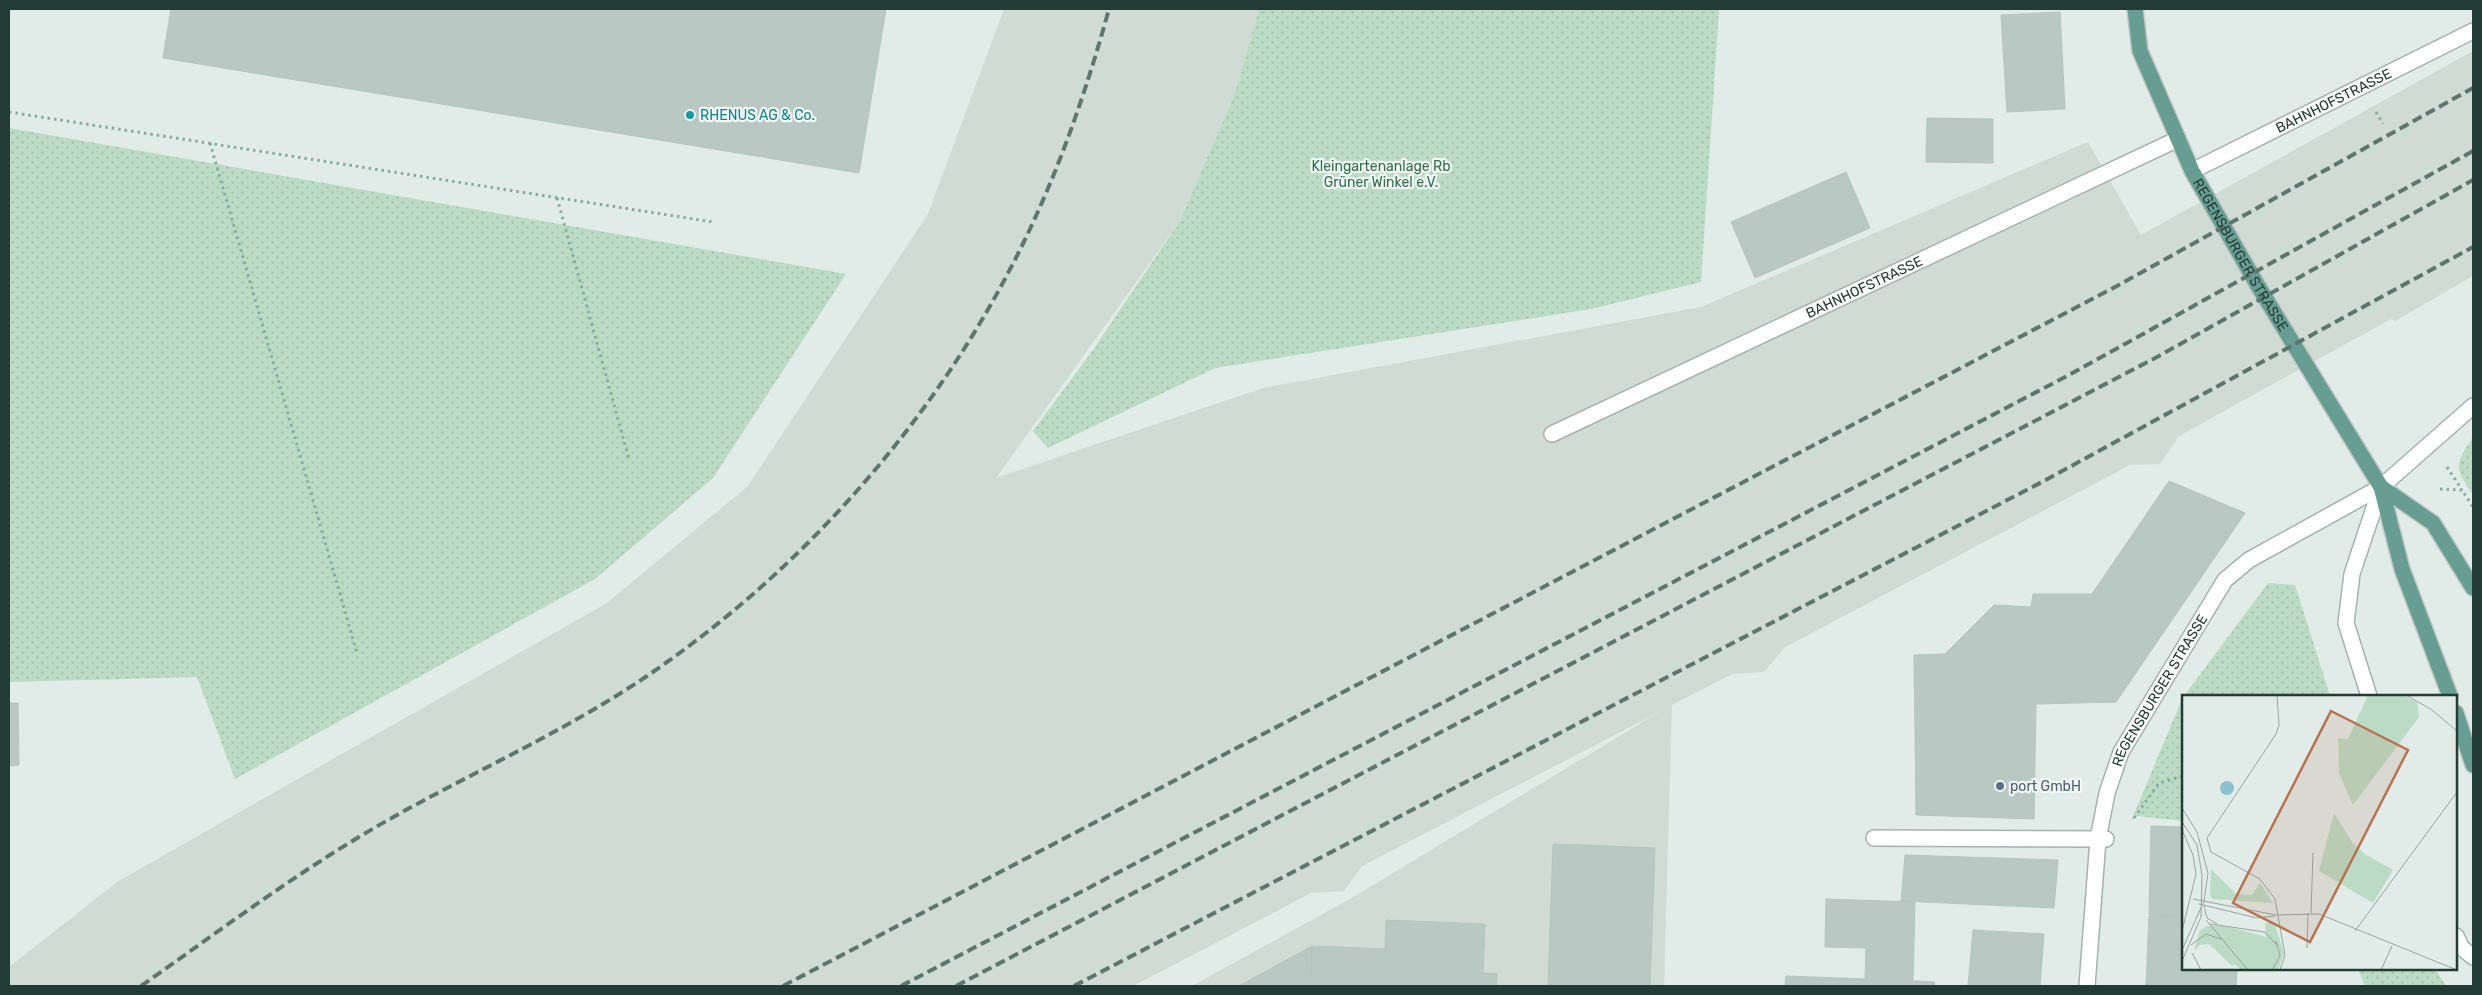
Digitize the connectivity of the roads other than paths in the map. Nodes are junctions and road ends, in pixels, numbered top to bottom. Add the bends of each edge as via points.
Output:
1 (2135, 9) edge
2 (2473, 31) edge
3 (2176, 140) junction
4 (2192, 171) junction
5 (2473, 406) edge
6 (1552, 434) dead end
7 (2381, 487) junction
8 (2473, 588) edge
9 (2369, 695) edge
10 (2450, 695) edge
11 (2457, 715) edge
12 (2473, 765) edge
13 (1874, 838) dead end
14 (2102, 839) junction
15 (2457, 938) edge
16 (2473, 957) edge
17 (2087, 986) edge

1 - 3 main road, REGENSBURGER STRASSE via 2140,51
2 - 4 street, BAHNHOFSTRASSE
3 - 4 main road, REGENSBURGER STRASSE
3 - 6 street, BAHNHOFSTRASSE
4 - 7 main road, REGENSBURGER STRASSE
5 - 7 street
7 - 8 main road, REGENSBURGER STRASSE via 2432,523
7 - 9 street via 2352,574 2346,623
7 - 10 main road, REGENSBURGER STRASSE via 2402,569
7 - 14 street, REGENSBURGER STRASSE via 2249,560 2226,580 2121,752 2107,793
11 - 12 main road
13 - 14 street
14 - 17 street, REGENSBURGER STRASSE
15 - 16 street via 2462,948

